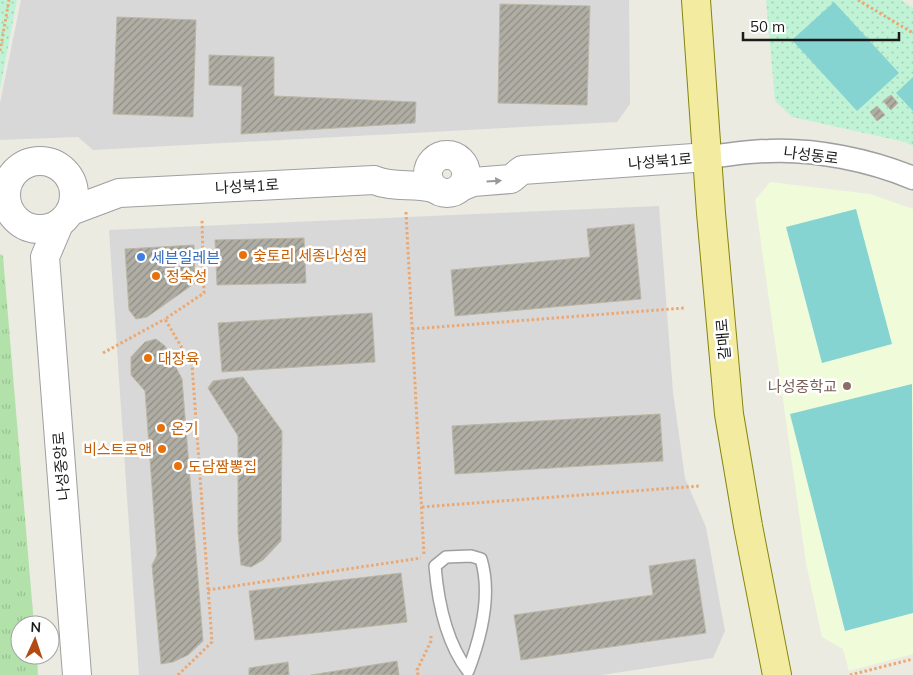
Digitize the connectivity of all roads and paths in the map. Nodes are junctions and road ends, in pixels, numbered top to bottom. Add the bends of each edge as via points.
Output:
1 (9, 0) edge
2 (696, 0) edge
3 (858, 0) edge
4 (913, 32) edge
5 (0, 51) edge
6 (708, 158) junction
7 (913, 178) edge
8 (70, 179) junction
9 (5, 181) edge
10 (119, 193) junction
11 (406, 212) dead end
12 (11, 216) edge
13 (65, 218) junction
14 (202, 220) dead end
15 (45, 256) junction
16 (684, 308) dead end
17 (165, 319) junction
18 (412, 329) junction
19 (103, 353) dead end
20 (700, 486) dead end
21 (422, 507) junction
22 (208, 590) junction
23 (430, 632) dead end
24 (913, 659) edge
25 (468, 672) joint
26 (77, 675) edge
27 (178, 675) edge
28 (418, 675) edge
29 (777, 675) edge
30 (850, 675) edge

1 - 5 path
2 - 6 main road, 갈매로
3 - 4 path
6 - 7 street, 나성동로 via 769,151 806,152 889,169
6 - 10 street, 나성북1로 via 522,170 511,180 473,182 463,174 458,158 446,155 434,160 432,176 423,167 386,169 374,180
6 - 29 main road, 갈매로 via 729,414
8 - 9 street via 56,164 35,161 16,170
8 - 10 street
8 - 13 street via 75,195
9 - 12 street
10 - 13 street
11 - 18 path
12 - 13 street via 41,230
12 - 15 street
13 - 15 street
14 - 17 path via 204,293
15 - 26 street, 나성중앙로
16 - 18 path
17 - 19 path
17 - 22 path via 192,365
18 - 21 path
20 - 21 path
21 - 22 path via 424,558
22 - 27 path via 212,642
23 - 28 path via 431,641
24 - 30 path
25 - 25 lane via 478,645 485,573 481,559 446,557 435,566 436,586 456,655

